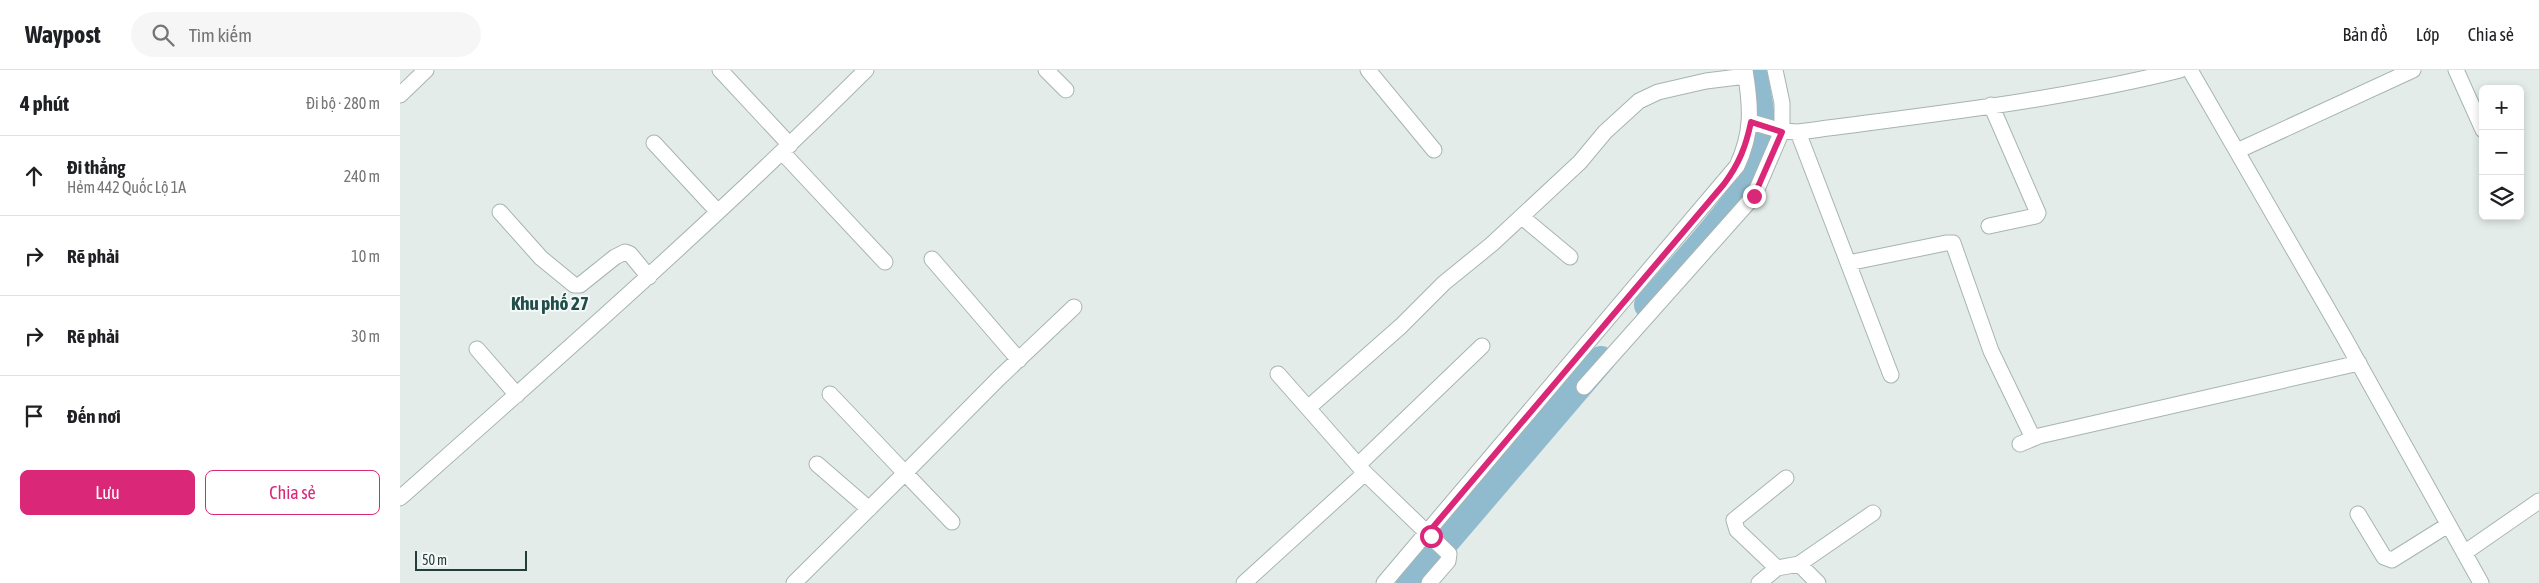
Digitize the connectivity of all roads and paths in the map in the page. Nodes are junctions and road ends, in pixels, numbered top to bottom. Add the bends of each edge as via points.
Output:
1 (426, 70) edge
2 (720, 70) edge
3 (866, 70) edge
4 (1046, 70) edge
5 (1368, 70) edge
6 (1775, 70) edge
7 (2180, 70) edge
8 (2190, 70) edge
9 (2413, 70) edge
10 (2456, 70) edge
11 (1745, 73) edge
12 (1066, 90) dead end
13 (400, 95) edge
14 (1991, 105) junction
15 (2479, 121) edge
16 (1758, 124) junction
17 (1782, 132) junction
18 (1798, 132) junction
19 (654, 143) dead end
20 (786, 149) junction
21 (1434, 150) dead end
22 (2237, 151) junction
23 (500, 212) dead end
24 (718, 212) junction
25 (1522, 217) junction
26 (1989, 226) dead end
27 (1570, 257) dead end
28 (932, 259) dead end
29 (884, 262) dead end
30 (1848, 263) junction
31 (649, 277) junction
32 (1074, 307) dead end
33 (1482, 346) dead end
34 (477, 349) dead end
35 (1019, 360) junction
36 (2359, 363) junction
37 (1278, 374) dead end
38 (1891, 375) dead end
39 (1584, 387) dead end
40 (830, 394) dead end
41 (517, 395) junction
42 (1308, 408) junction
43 (817, 464) dead end
44 (1361, 469) junction
45 (905, 473) junction
46 (1786, 478) dead end
47 (400, 498) edge
48 (2539, 502) edge
49 (869, 509) junction
50 (1873, 514) dead end
51 (2358, 514) dead end
52 (952, 522) dead end
53 (2448, 525) junction
54 (1430, 534) junction
55 (2464, 553) junction
56 (1799, 564) junction
57 (1777, 568) junction
58 (794, 583) edge
59 (1244, 583) edge
60 (1384, 583) edge
61 (1429, 583) edge
62 (1758, 583) edge
63 (1818, 583) edge
64 (2481, 583) edge

1 - 13 street
2 - 20 street
3 - 20 street
4 - 12 street
5 - 21 street
6 - 17 street via 1782,103
7 - 14 street via 2141,80
8 - 22 street
9 - 22 street
10 - 15 street
11 - 16 street
11 - 25 street via 1658,92 1639,100
14 - 18 street
14 - 26 street via 2038,213
16 - 17 street
16 - 54 street via 1724,184
17 - 18 street
17 - 39 street via 1748,204
18 - 30 street
19 - 24 street
20 - 24 street
20 - 29 street
22 - 36 street
23 - 31 street via 540,258 574,285 580,285 625,252
24 - 31 street
25 - 27 street
25 - 42 street via 1444,283 1401,326
28 - 35 street
30 - 36 street via 1953,243 2026,441
30 - 38 street
31 - 41 street
32 - 35 street
33 - 44 street
34 - 41 street
35 - 45 street
36 - 53 street
37 - 42 street
40 - 45 street
41 - 47 street
42 - 44 street
43 - 49 street
44 - 54 street
44 - 59 street
45 - 49 street
45 - 52 street
46 - 57 street via 1734,520 1738,530
48 - 55 street
49 - 58 street
50 - 56 street
51 - 53 street via 2384,557 2392,560
53 - 55 street
54 - 60 street
54 - 61 street via 1449,554 1448,561
55 - 64 street
56 - 57 street
56 - 63 street
57 - 62 street

